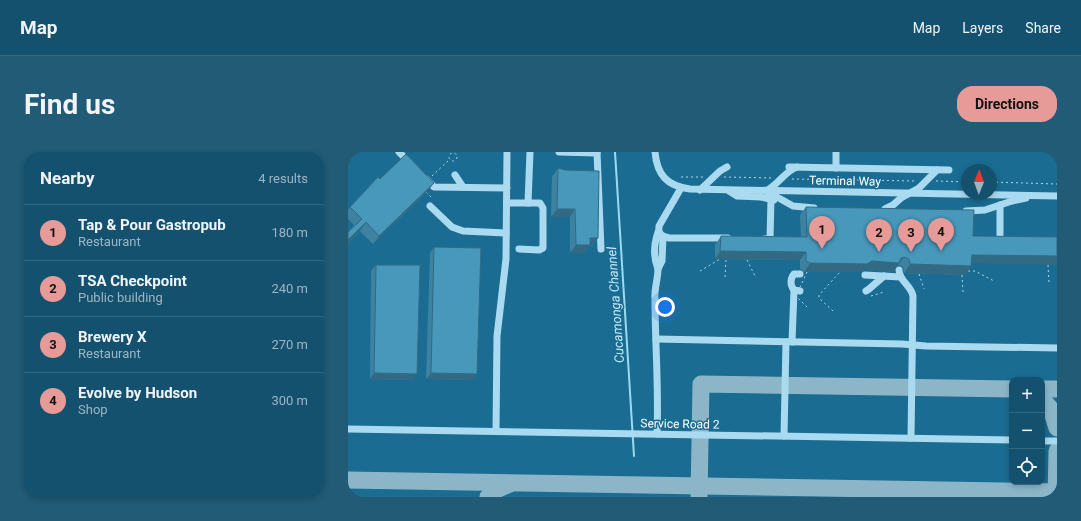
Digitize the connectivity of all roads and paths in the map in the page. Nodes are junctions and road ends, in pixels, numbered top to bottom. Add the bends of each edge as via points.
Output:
1 (399, 152) edge
2 (507, 152) edge
3 (530, 152) edge
4 (559, 152) edge
5 (655, 152) edge
6 (836, 152) edge
7 (597, 153) edge
8 (450, 160) dead end
9 (727, 167) dead end
10 (789, 167) dead end
11 (798, 167) junction
12 (836, 168) junction
13 (937, 170) junction
14 (949, 170) dead end
15 (590, 174) edge
16 (598, 174) junction
17 (455, 175) dead end
18 (681, 177) dead end
19 (713, 177) junction
20 (782, 178) junction
21 (885, 180) dead end
22 (427, 181) junction
23 (997, 182) edge
24 (1057, 184) edge
25 (462, 187) junction
26 (507, 188) junction
27 (681, 188) junction
28 (700, 190) junction
29 (727, 190) junction
30 (766, 191) junction
31 (426, 192) edge
32 (912, 193) junction
33 (1037, 196) junction
34 (1057, 196) edge
35 (432, 198) dead end
36 (771, 199) junction
37 (786, 202) junction
38 (507, 203) junction
39 (528, 203) junction
40 (1000, 205) junction
41 (430, 206) dead end
42 (820, 208) edge
43 (899, 209) edge
44 (955, 210) edge
45 (661, 234) junction
46 (1000, 235) edge
47 (506, 236) junction
48 (739, 238) edge
49 (755, 239) edge
50 (519, 249) dead end
51 (601, 249) dead end
52 (720, 259) dead end
53 (726, 259) dead end
54 (747, 260) dead end
55 (1048, 264) dead end
56 (700, 271) dead end
57 (966, 271) edge
58 (840, 272) dead end
59 (804, 273) joint
60 (918, 273) dead end
61 (962, 274) dead end
62 (884, 276) junction
63 (725, 277) dead end
64 (756, 278) dead end
65 (994, 281) dead end
66 (1049, 283) dead end
67 (924, 289) dead end
68 (963, 292) dead end
69 (808, 308) dead end
70 (833, 311) dead end
71 (656, 339) junction
72 (789, 342) junction
73 (912, 344) junction
74 (1057, 348) edge
75 (348, 429) edge
76 (496, 431) junction
77 (657, 434) junction
78 (784, 436) junction
79 (911, 438) junction
80 (1009, 440) edge
81 (1045, 441) edge
82 (1057, 441) edge

1 - 22 street
2 - 26 street
3 - 39 street
4 - 7 street
5 - 27 street, Terminal Way via 661,174
6 - 12 street
7 - 16 street
8 - 22 path
9 - 19 street
10 - 11 street
11 - 12 street
11 - 20 street
12 - 13 street
13 - 14 street
13 - 32 street
15 - 16 street
16 - 51 street
17 - 25 street
18 - 19 path
19 - 20 path
19 - 28 street
20 - 21 path
20 - 30 street
22 - 25 street via 434,187
23 - 24 path
25 - 26 street
26 - 38 street
27 - 28 street, Terminal Way
27 - 45 street via 659,226
28 - 29 street, Terminal Way
29 - 30 street, Terminal Way
29 - 36 street via 737,196
30 - 32 street, Terminal Way
30 - 37 street
31 - 35 path
32 - 33 street, Terminal Way
32 - 43 street via 881,209
33 - 34 street, Terminal Way
33 - 40 street
36 - 37 street
36 - 49 street via 770,239
37 - 42 street via 798,207
38 - 39 street
38 - 47 street
39 - 50 street via 540,203 543,208 543,248
40 - 44 street via 985,210
40 - 46 street
41 - 47 street via 456,229
45 - 48 street
45 - 71 street via 662,261 658,269 654,298
47 - 76 street via 504,279 497,329
52 - 56 path
53 - 63 path
54 - 64 path
55 - 66 path
57 - 65 path via 975,271
58 - 70 path via 819,295
59 - 69 path, bridge via 796,296
59 - 72 street via 794,274 792,278 791,286 797,290
60 - 67 path
61 - 68 path
62 - 62 street via 868,275 868,289
62 - 73 street via 899,273 913,292
71 - 72 street
71 - 77 street
72 - 73 street
72 - 78 street
73 - 74 street
73 - 79 street
75 - 76 street, Service Road 2
76 - 77 street, Service Road 2
77 - 78 street, Service Road 2
78 - 79 street, Service Road 2
79 - 80 street, Service Road 2
81 - 82 street

